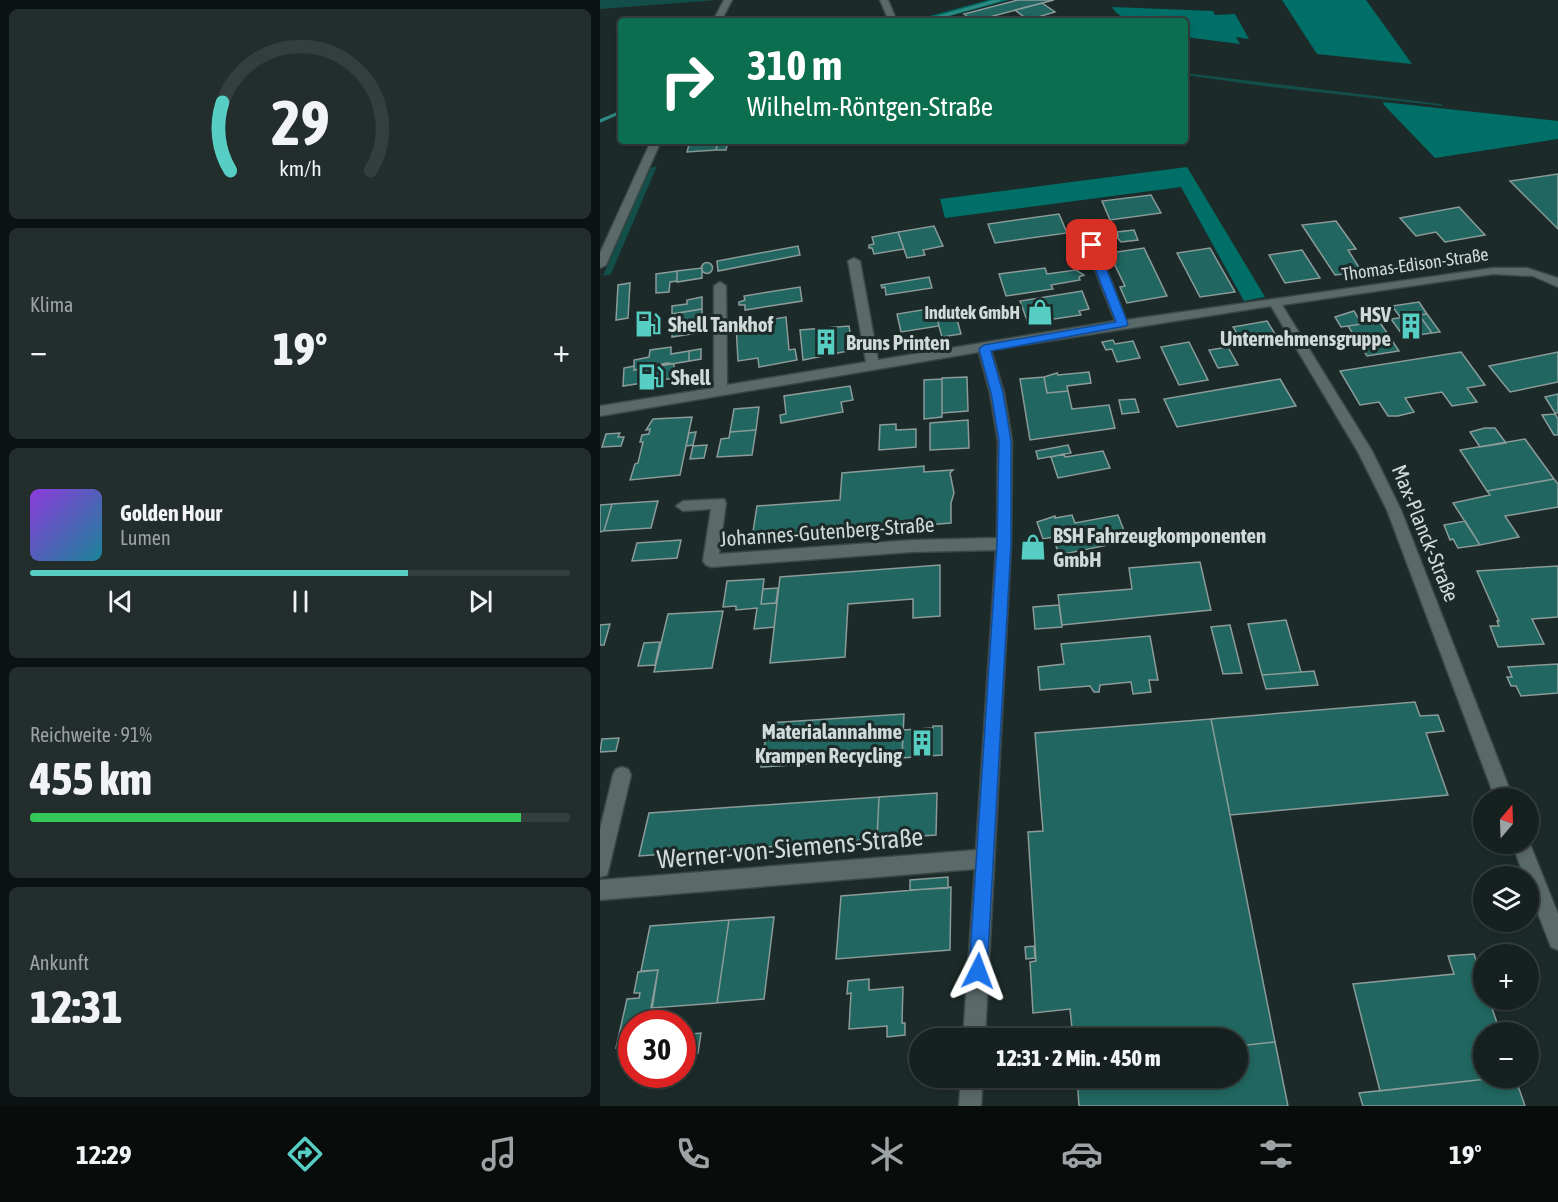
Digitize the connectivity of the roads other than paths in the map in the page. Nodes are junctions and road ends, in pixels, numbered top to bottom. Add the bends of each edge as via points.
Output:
1 (728, 0) edge
2 (884, 0) edge
3 (719, 18) edge
4 (892, 18) edge
5 (655, 144) edge
6 (1089, 239) dead end
7 (854, 261) dead end
8 (600, 265) edge
9 (1558, 283) edge
10 (720, 286) dead end
11 (1274, 301) junction
12 (1122, 324) junction
13 (984, 349) junction
14 (873, 366) junction
15 (721, 391) junction
16 (600, 411) edge
17 (683, 506) dead end
18 (1004, 544) junction
19 (622, 775) dead end
20 (1500, 788) edge
21 (1525, 854) edge
22 (984, 859) junction
23 (600, 868) edge
24 (600, 890) edge
25 (1558, 940) edge
26 (975, 1028) edge
27 (971, 1088) edge
28 (970, 1106) edge

1 - 3 street
2 - 4 street
5 - 8 street
6 - 12 street
7 - 14 street
9 - 11 street, Thomas-Edison-Straße via 1524,270 1493,271
10 - 15 street
11 - 12 street, Thomas-Edison-Straße
11 - 20 street, Max-Planck-Straße via 1365,451 1394,510
12 - 13 street, Thomas-Edison-Straße
13 - 14 street, Thomas-Edison-Straße
13 - 18 street via 1005,441
14 - 15 street, Thomas-Edison-Straße
15 - 16 street, Thomas-Edison-Straße
17 - 18 street, Johannes-Gutenberg-Straße via 719,503 711,561 963,543
18 - 22 street
19 - 23 street
21 - 25 street
22 - 24 street, Werner-von-Siemens-Straße
22 - 26 street
27 - 28 street

